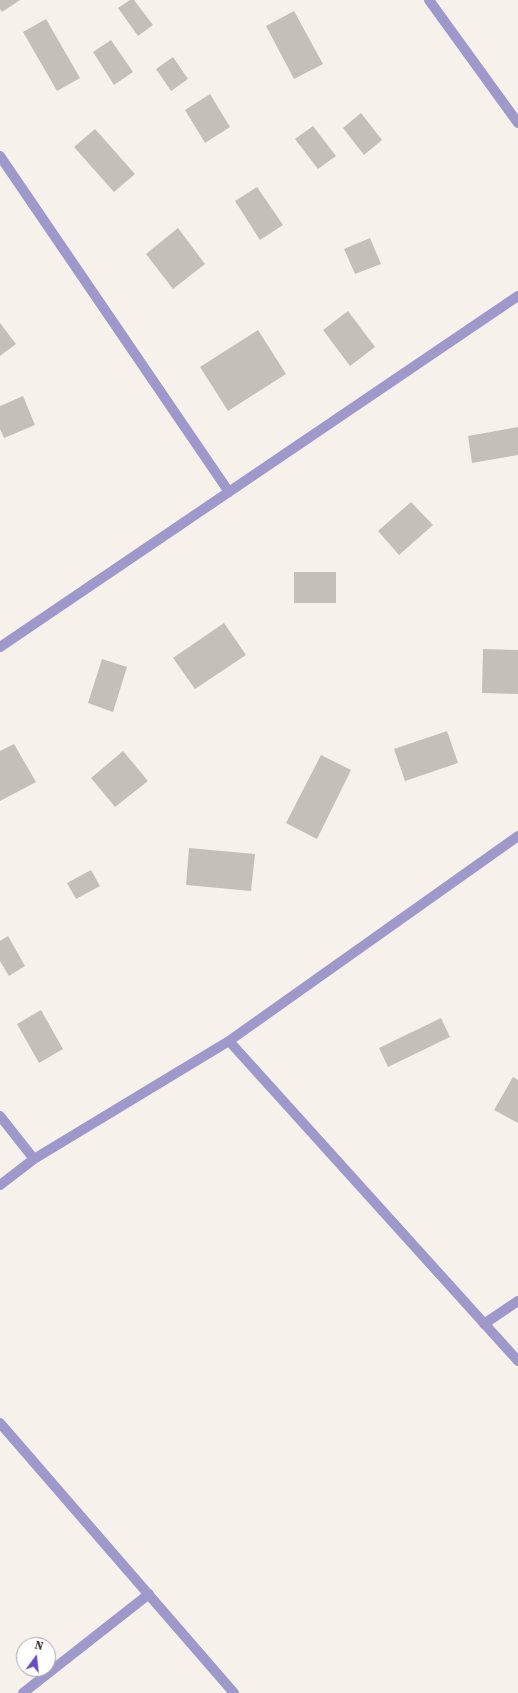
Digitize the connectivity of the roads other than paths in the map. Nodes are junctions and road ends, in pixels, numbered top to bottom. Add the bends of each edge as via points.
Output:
1 (429, 0) edge
2 (518, 123) edge
3 (0, 156) edge
4 (518, 296) edge
5 (229, 492) junction
6 (0, 647) edge
7 (518, 836) edge
8 (229, 1041) junction
9 (0, 1116) edge
10 (34, 1160) junction
11 (0, 1185) edge
12 (518, 1301) edge
13 (484, 1324) junction
14 (518, 1361) edge
15 (0, 1424) edge
16 (149, 1594) junction
17 (22, 1693) edge
18 (234, 1693) edge

1 - 2 street
3 - 5 street
4 - 5 street
5 - 6 street
7 - 8 street
8 - 10 street
8 - 13 street
9 - 10 street
10 - 11 street
12 - 13 street
13 - 14 street
15 - 16 street
16 - 17 street
16 - 18 street

